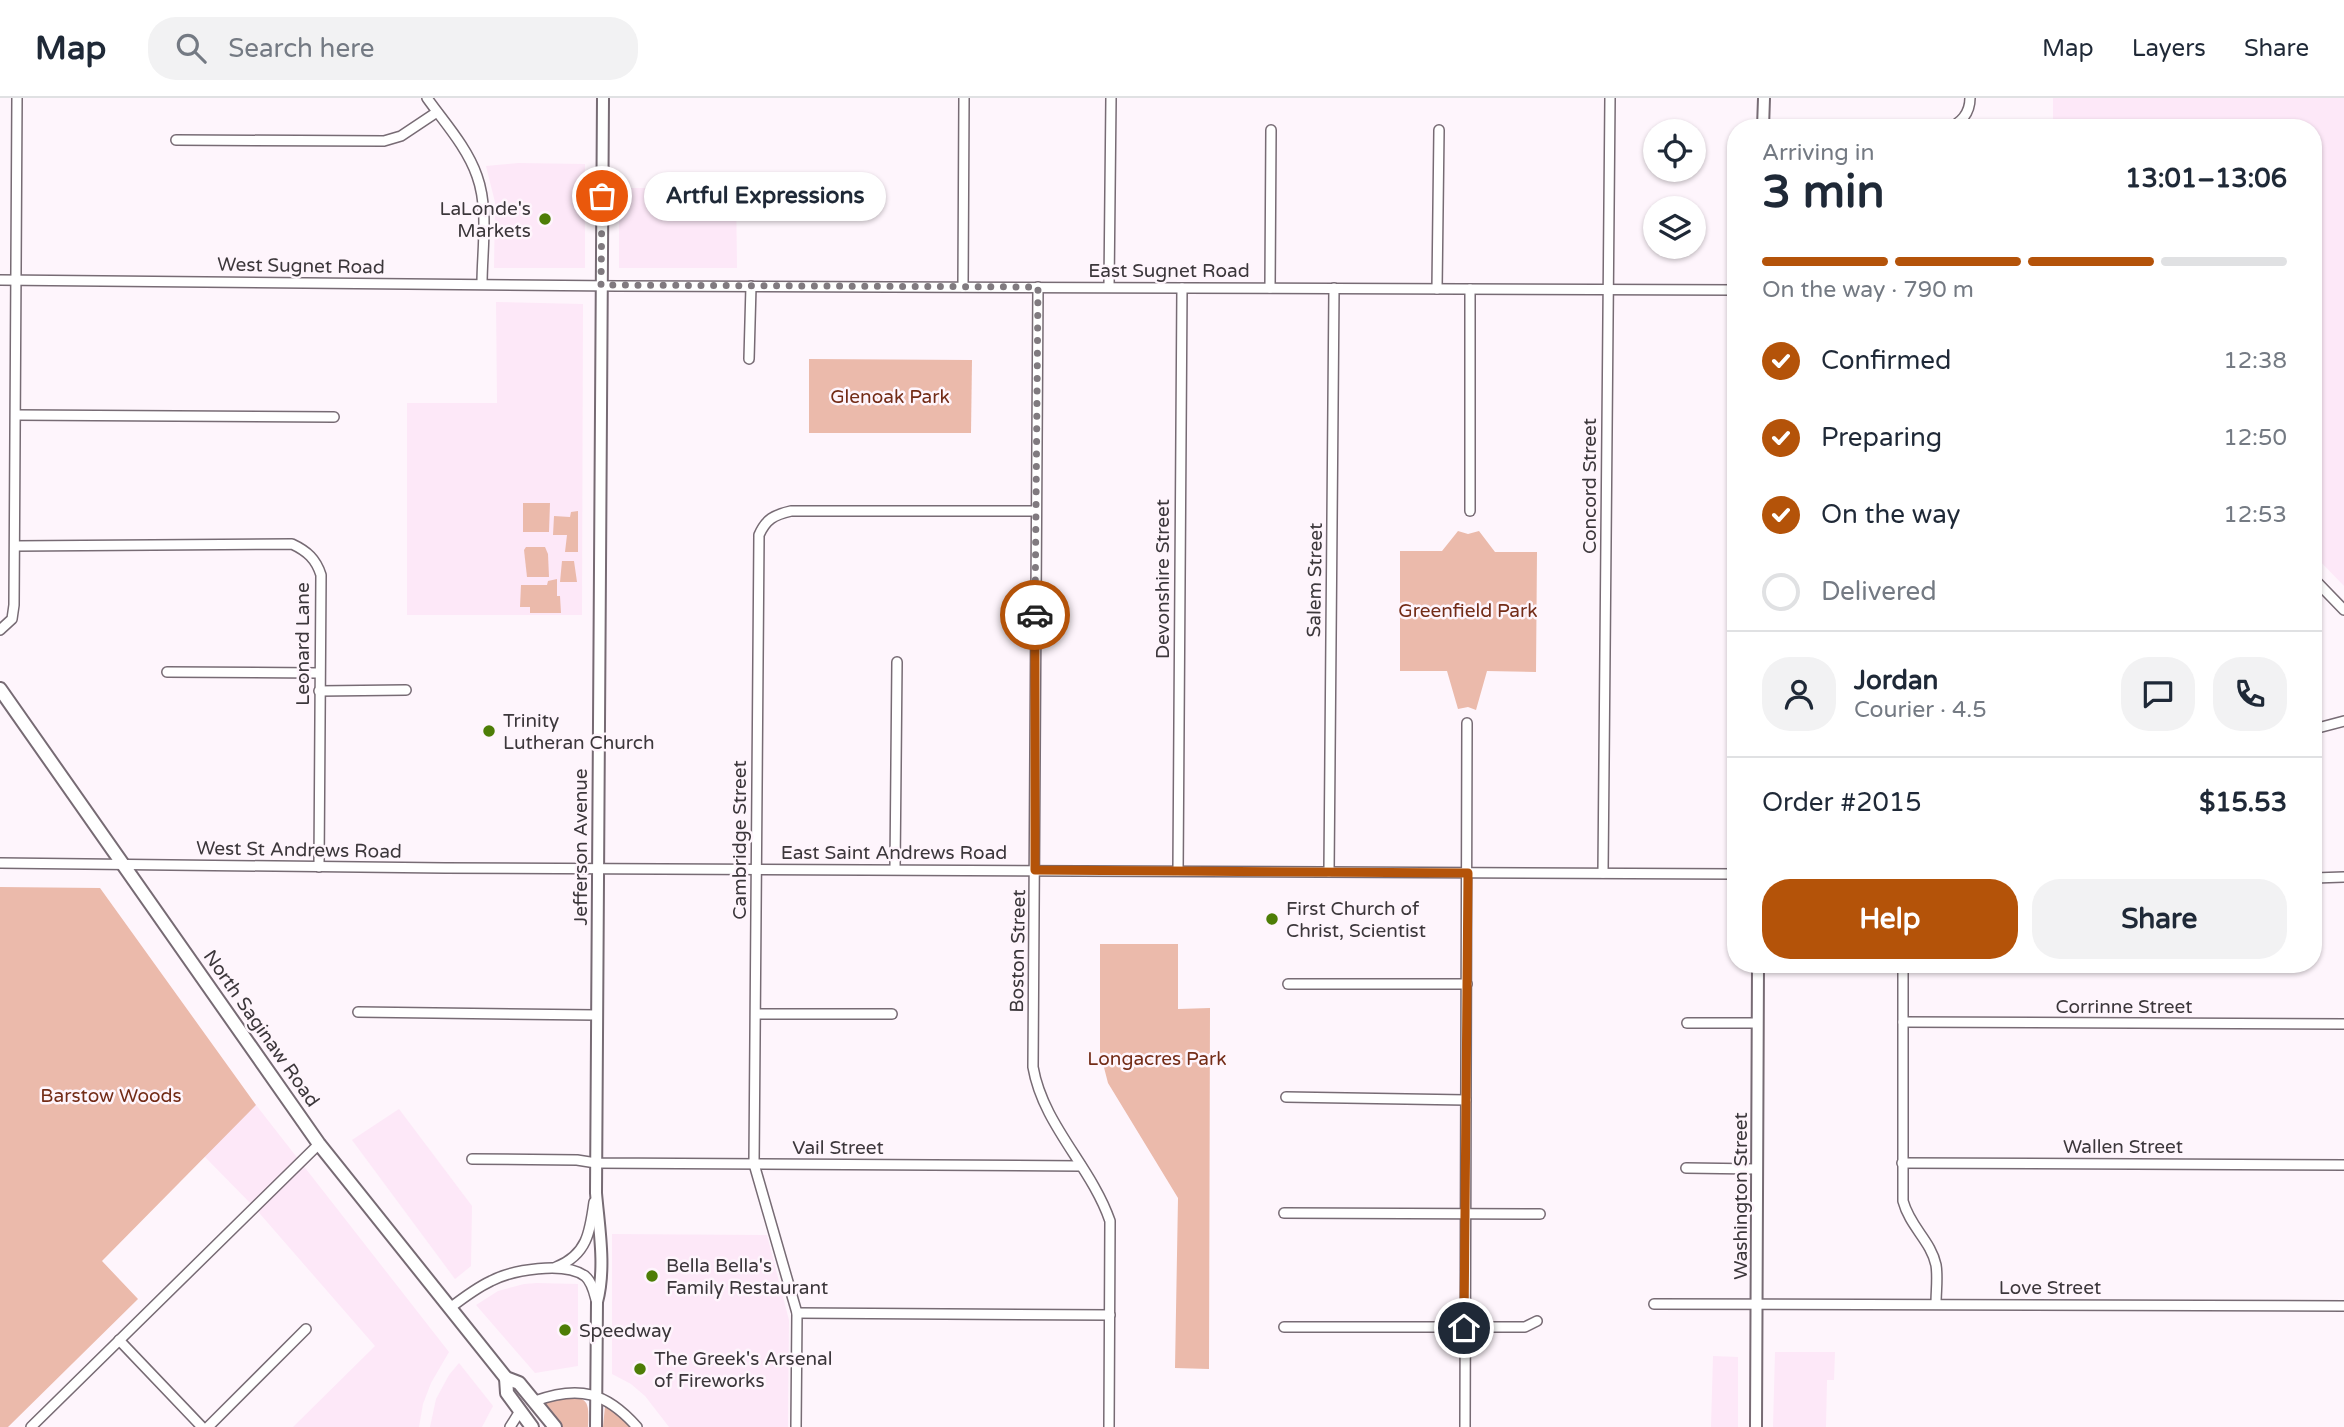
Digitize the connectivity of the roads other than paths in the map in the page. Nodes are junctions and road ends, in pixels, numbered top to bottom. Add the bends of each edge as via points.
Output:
1 (17, 98) edge
2 (427, 98) edge
3 (603, 98) edge
4 (964, 98) edge
5 (1111, 98) edge
6 (1609, 98) edge
7 (1764, 98) edge
8 (1970, 98) edge
9 (437, 112) junction
10 (1763, 119) edge
11 (1962, 119) edge
12 (1271, 130) dead end
13 (1438, 130) dead end
14 (176, 140) dead end
15 (0, 280) edge
16 (17, 280) junction
17 (482, 284) junction
18 (601, 285) junction
19 (751, 286) junction
20 (963, 287) junction
21 (1038, 287) junction
22 (1109, 288) junction
23 (1182, 288) junction
24 (1270, 288) junction
25 (1334, 288) junction
26 (1437, 289) junction
27 (1471, 289) junction
28 (1608, 289) junction
29 (1727, 290) edge
30 (749, 359) dead end
31 (16, 415) junction
32 (334, 417) dead end
33 (1035, 511) junction
34 (1470, 511) dead end
35 (15, 546) junction
36 (2322, 587) edge
37 (2344, 610) edge
38 (0, 631) edge
39 (897, 662) dead end
40 (167, 672) dead end
41 (319, 673) junction
42 (0, 689) edge
43 (406, 690) dead end
44 (319, 691) junction
45 (2344, 721) edge
46 (1467, 723) dead end
47 (2322, 727) edge
48 (0, 863) edge
49 (124, 865) junction
50 (319, 867) junction
51 (597, 868) junction
52 (757, 869) junction
53 (895, 869) junction
54 (1035, 870) junction
55 (1178, 871) junction
56 (1329, 872) junction
57 (1468, 873) junction
58 (1603, 873) junction
59 (1727, 874) edge
60 (2344, 877) edge
61 (2322, 878) edge
62 (1758, 973) edge
63 (1903, 973) edge
64 (1287, 984) dead end
65 (1467, 984) junction
66 (358, 1012) dead end
67 (756, 1014) junction
68 (892, 1014) dead end
69 (596, 1015) junction
70 (1903, 1022) junction
71 (1687, 1023) dead end
72 (1757, 1023) junction
73 (2344, 1024) edge
74 (1286, 1097) dead end
75 (1466, 1100) junction
76 (319, 1144) junction
77 (472, 1159) dead end
78 (596, 1163) junction
79 (1902, 1163) junction
80 (754, 1164) junction
81 (2344, 1165) edge
82 (1080, 1166) junction
83 (1686, 1168) dead end
84 (1757, 1169) junction
85 (596, 1193) junction
86 (1284, 1213) dead end
87 (1466, 1213) junction
88 (1540, 1214) dead end
89 (544, 1269) junction
90 (597, 1302) junction
91 (1757, 1303) junction
92 (1654, 1304) dead end
93 (1936, 1304) junction
94 (2344, 1306) edge
95 (450, 1308) junction
96 (797, 1313) junction
97 (1110, 1315) junction
98 (1537, 1321) dead end
99 (1284, 1327) dead end
100 (1464, 1328) junction
101 (306, 1329) dead end
102 (119, 1340) junction
103 (506, 1378) junction
104 (596, 1396) junction
105 (535, 1401) junction
106 (520, 1411) junction
107 (31, 1427) edge
108 (202, 1427) edge
109 (208, 1427) edge
110 (510, 1427) edge
111 (532, 1427) edge
112 (555, 1427) edge
113 (596, 1427) edge
114 (637, 1427) edge
115 (796, 1427) edge
116 (1109, 1427) edge
117 (1465, 1427) edge
118 (1756, 1427) edge

1 - 16 street
2 - 9 street
3 - 18 street, Jefferson Avenue
4 - 20 street
5 - 22 street
6 - 28 street, Concord Street
7 - 10 street
8 - 11 street
9 - 14 street via 401,136 384,141
9 - 17 street via 478,178 483,208
12 - 24 street
13 - 26 street
15 - 16 street, West Sugnet Road
16 - 17 street, West Sugnet Road
16 - 31 street
17 - 18 street, West Sugnet Road
18 - 19 street, East Sugnet Road
18 - 51 street, Jefferson Avenue
19 - 20 street, East Sugnet Road
19 - 30 street
20 - 21 street, East Sugnet Road
21 - 22 street, East Sugnet Road
21 - 33 street, Boston Street
22 - 23 street, East Sugnet Road
23 - 24 street, East Sugnet Road
23 - 55 street, Devonshire Street
24 - 25 street, East Sugnet Road
25 - 26 street, East Sugnet Road
25 - 56 street, Salem Street
26 - 27 street, East Sugnet Road
27 - 28 street, East Sugnet Road
27 - 34 street
28 - 29 street, East Sugnet Road
28 - 58 street, Concord Street
31 - 32 street
31 - 35 street
33 - 52 street, Cambridge Street via 791,512 776,514 764,523 759,535
33 - 54 street, Boston Street
35 - 38 street via 14,612
35 - 41 street, Leonard Lane via 292,544 304,549 321,575
36 - 37 street
39 - 53 street
40 - 41 street
41 - 44 street, Leonard Lane
42 - 49 main road, North Saginaw Road
43 - 44 street
44 - 50 street, Leonard Lane
45 - 47 street
46 - 57 street
48 - 49 street, West St Andrews Road
49 - 50 street, West St Andrews Road
49 - 76 main road, North Saginaw Road
50 - 51 street, West St Andrews Road
51 - 52 street, East Saint Andrews Road
51 - 69 street, Jefferson Avenue
52 - 53 street, East Saint Andrews Road
52 - 67 street, Cambridge Street
53 - 54 street, East Saint Andrews Road
54 - 55 street, East Saint Andrews Road
54 - 82 street, Boston Street via 1033,1068 1042,1102
55 - 56 street, East Saint Andrews Road
56 - 57 street, East Saint Andrews Road
57 - 58 street, East Saint Andrews Road
57 - 65 street
58 - 59 street, East Saint Andrews Road
60 - 61 street
62 - 72 street, Washington Street
63 - 70 street
64 - 65 street
65 - 75 street
66 - 69 street
67 - 68 street
67 - 80 street, Cambridge Street
69 - 78 street, Jefferson Avenue
70 - 73 street, Corrinne Street
70 - 79 street
71 - 72 street
72 - 84 street, Washington Street
74 - 75 street
75 - 87 street
76 - 95 main road, North Saginaw Road
76 - 102 street
77 - 78 street, Vail Street
78 - 80 street, Vail Street
78 - 85 street, Jefferson Avenue
79 - 81 street, Wallen Street
79 - 93 street via 1906,1212 1937,1267
80 - 82 street, Vail Street
80 - 96 street, Cambridge Street
82 - 97 street, Boston Street via 1110,1221
83 - 84 street
84 - 91 street, Washington Street
85 - 89 street via 580,1252 567,1263
85 - 90 street, Jefferson Avenue
86 - 87 street
87 - 88 street
87 - 100 street
89 - 90 street via 583,1275
89 - 95 street via 497,1278
90 - 104 street, Jefferson Avenue
91 - 92 street, Love Street
91 - 93 street, Love Street
91 - 118 street, Washington Street
93 - 94 street, Love Street
95 - 103 main road, North Saginaw Road
96 - 97 street
96 - 115 street, Cambridge Street
97 - 116 street, Boston Street
98 - 100 street via 1525,1327
99 - 100 street
100 - 117 street
101 - 109 street
102 - 107 street
102 - 108 street
103 - 105 main road, North Saginaw Road via 519,1383
103 - 106 main road, North Saginaw Road via 507,1393
104 - 105 street via 564,1393
104 - 113 street, Jefferson Avenue
104 - 114 street via 622,1410
105 - 112 main road, North Saginaw Road
106 - 110 street
106 - 111 main road, North Saginaw Road

